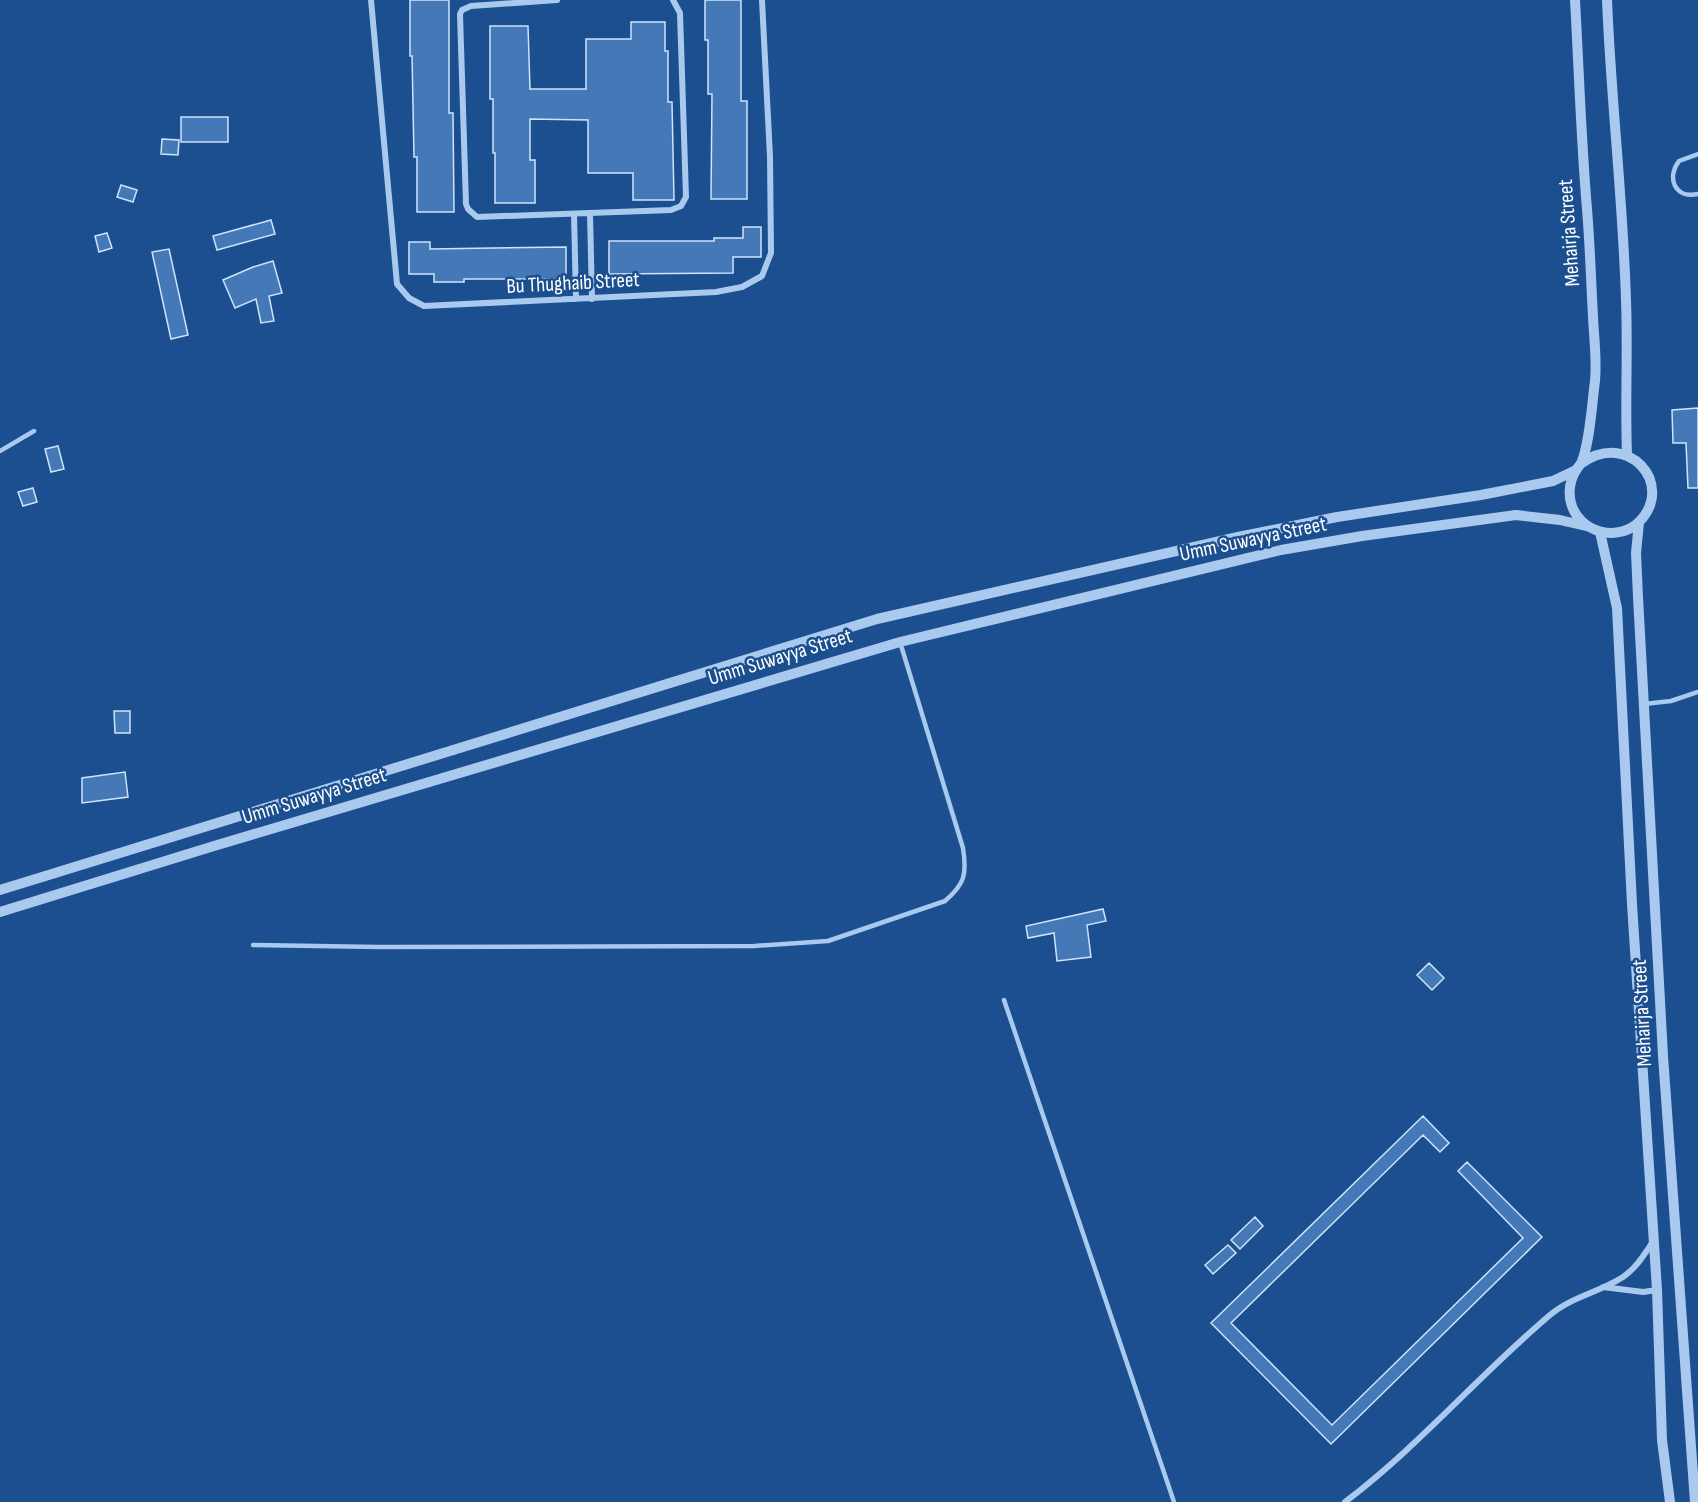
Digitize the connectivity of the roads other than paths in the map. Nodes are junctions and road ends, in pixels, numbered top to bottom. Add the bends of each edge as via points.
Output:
1 (371, 0) edge
2 (557, 0) edge
3 (673, 0) edge
4 (762, 0) edge
5 (1575, 0) edge
6 (1606, 0) edge
7 (1698, 154) edge
8 (1698, 194) edge
9 (574, 214) junction
10 (590, 214) junction
11 (576, 299) junction
12 (592, 299) junction
13 (34, 431) dead end
14 (0, 451) edge
15 (1627, 455) junction
16 (1579, 466) junction
17 (1639, 522) junction
18 (1586, 526) junction
19 (1599, 532) junction
20 (900, 642) junction
21 (1698, 692) edge
22 (1644, 704) junction
23 (0, 890) edge
24 (0, 912) edge
25 (253, 945) dead end
26 (1004, 1000) dead end
27 (1654, 1240) junction
28 (1603, 1287) junction
29 (1678, 1288) junction
30 (1657, 1290) junction
31 (1174, 1502) edge
32 (1345, 1502) edge
33 (1670, 1502) edge
34 (1695, 1502) edge

1 - 11 street, Bu Thughaib Street via 397,284 409,298 424,306
2 - 9 street via 471,6 460,14 466,204 477,218
3 - 10 street via 680,14 686,197 681,206 671,210
4 - 12 street, Bu Thughaib Street via 771,253 762,276 742,287 716,292
5 - 16 street, Mehairja Street via 1596,371
6 - 15 street via 1626,301
7 - 8 lane via 1679,161 1672,175 1684,194
9 - 10 street
9 - 11 street
10 - 12 street
11 - 12 street, Bu Thughaib Street
13 - 14 lane
15 - 16 street via 1603,452
15 - 17 street via 1638,462 1651,484 1652,498
16 - 18 street via 1569,492 1576,516
16 - 23 street, Umm Suwayya Street via 1553,481 1238,537 878,619
17 - 19 street via 1628,530
17 - 22 street, Mehairja Street via 1636,553
18 - 19 street
18 - 20 street, Umm Suwayya Street via 1516,515 1362,536 1281,550
19 - 27 street, Mehairja Street via 1617,608
20 - 24 street, Umm Suwayya Street
20 - 25 lane via 963,848 965,875 945,901 828,941 754,946
21 - 22 lane
22 - 29 street, Mehairja Street
26 - 31 lane
27 - 28 street via 1639,1263
27 - 30 street, Mehairja Street
28 - 30 street
28 - 32 street via 1553,1312 1379,1476
29 - 30 street
29 - 34 street, Mehairja Street
30 - 33 street, Mehairja Street via 1662,1440

